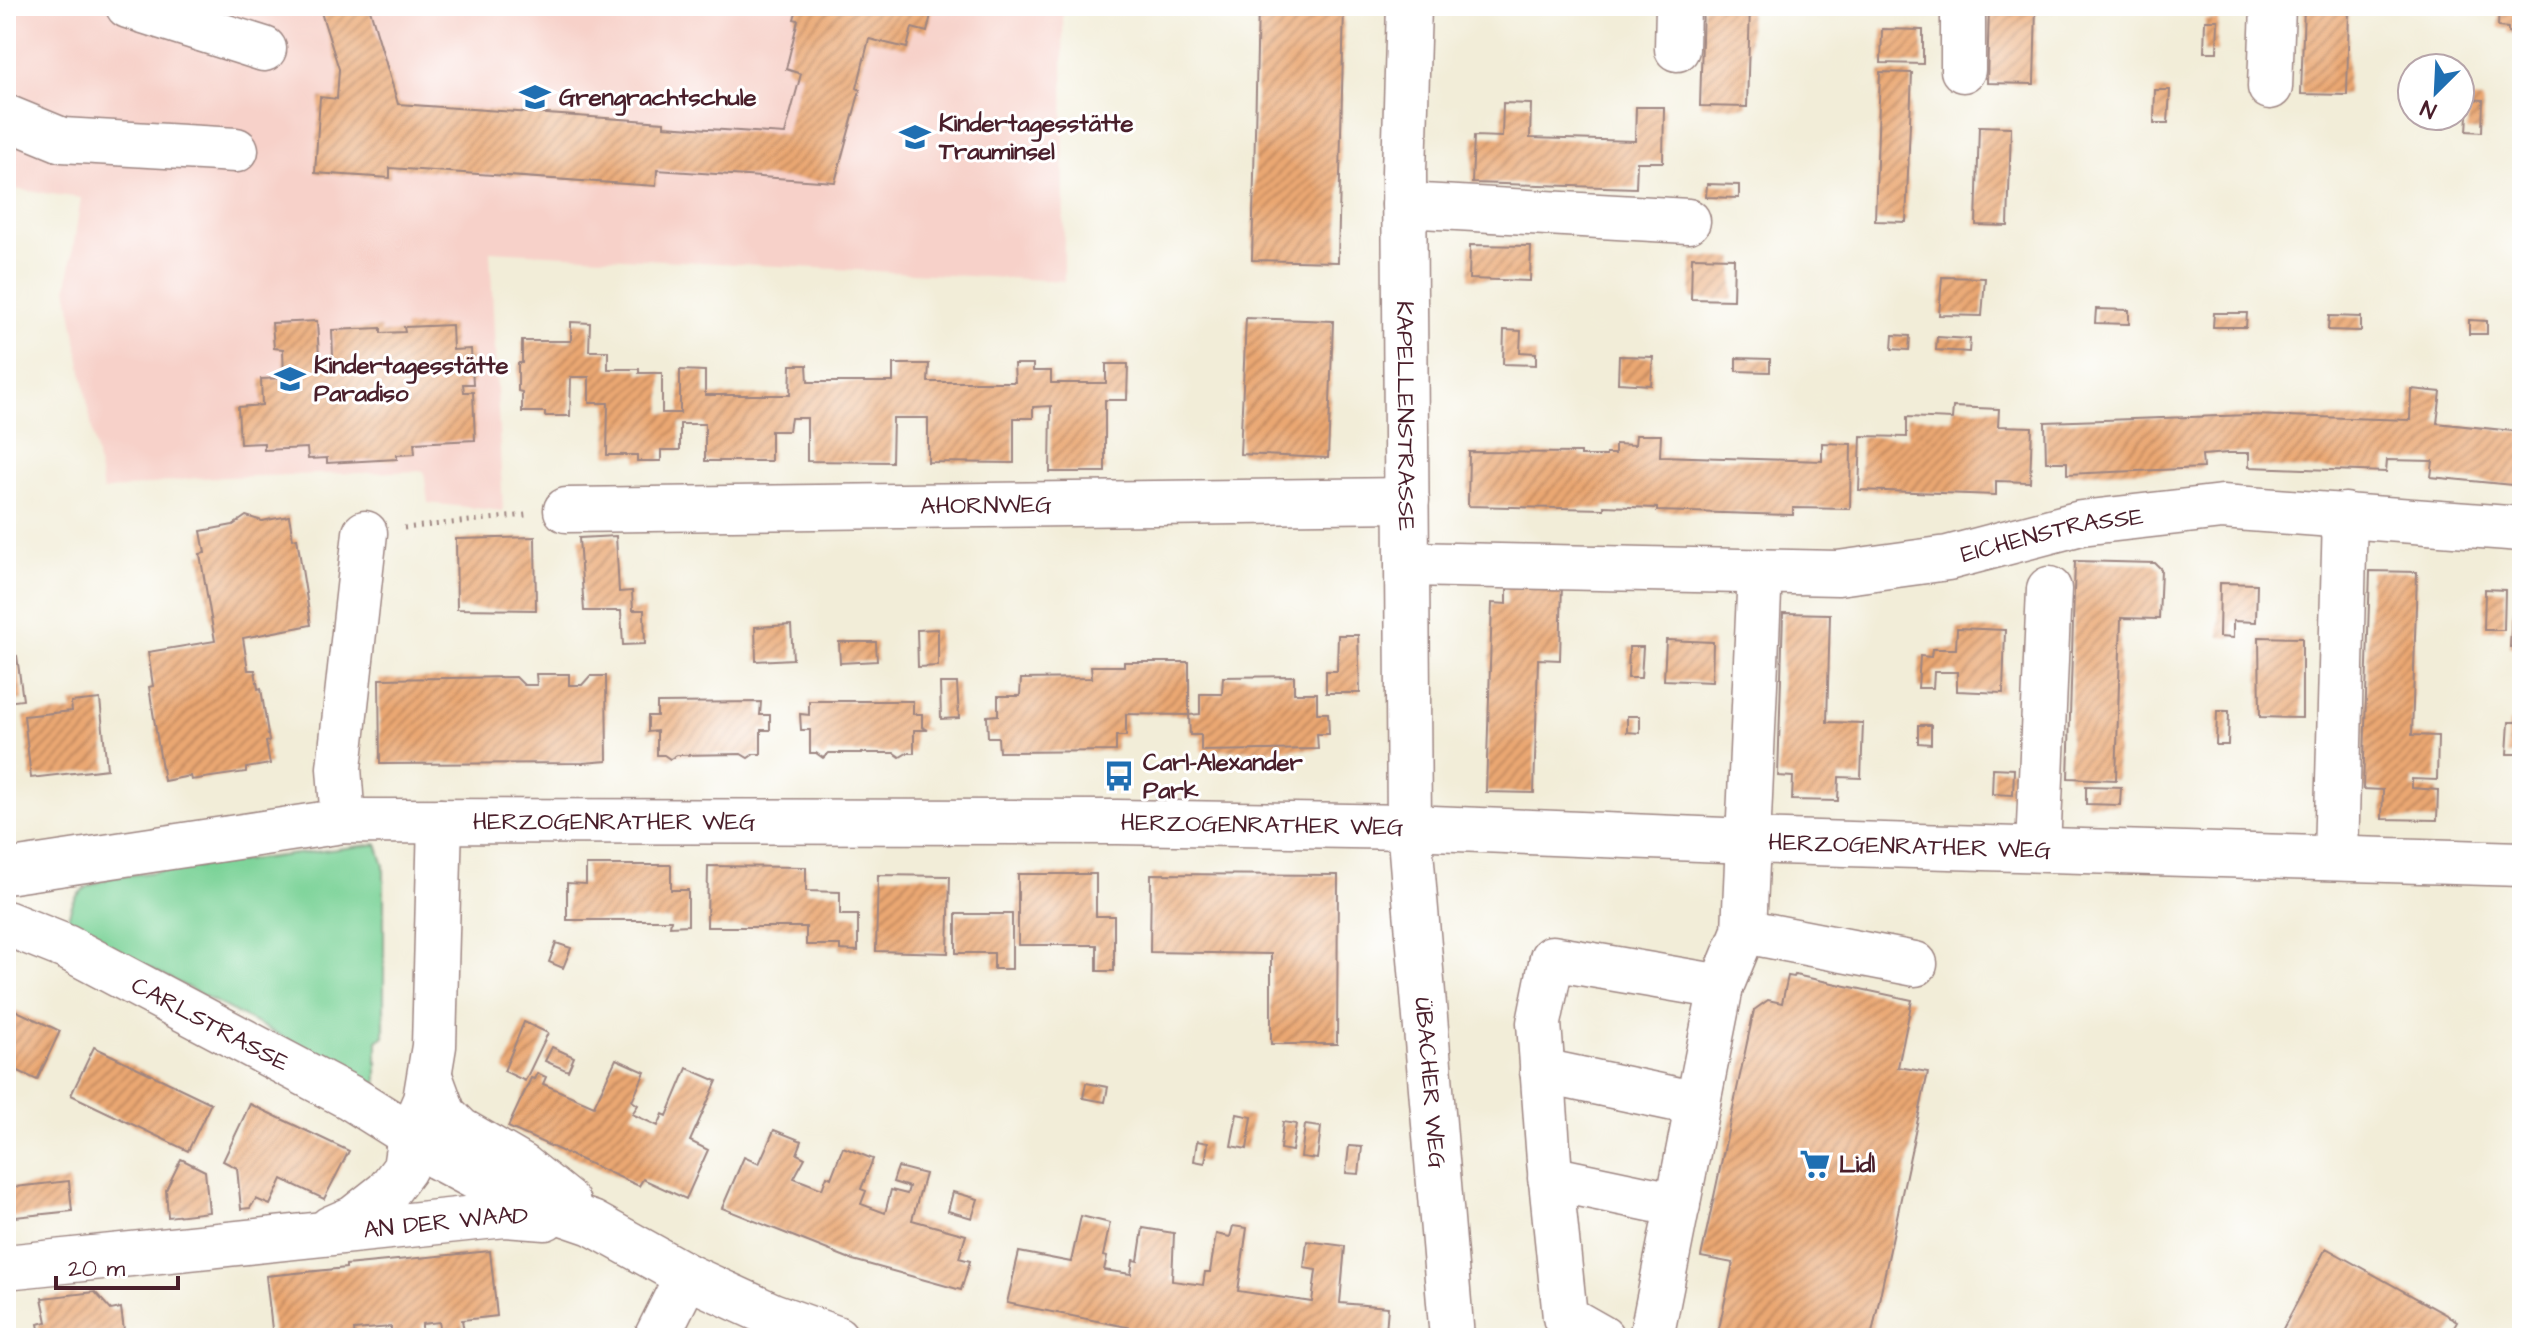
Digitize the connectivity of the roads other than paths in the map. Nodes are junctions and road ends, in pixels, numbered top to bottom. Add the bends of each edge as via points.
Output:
1 (128, 6) edge
2 (1409, 6) edge
3 (1678, 6) edge
4 (1963, 6) edge
5 (2273, 6) edge
6 (264, 49) dead end
7 (1677, 49) dead end
8 (1963, 70) dead end
9 (2270, 87) dead end
10 (6, 117) edge
11 (236, 150) dead end
12 (1404, 205) junction
13 (1688, 221) dead end
14 (1407, 500) junction
15 (566, 510) road end
16 (2345, 515) junction
17 (2522, 529) edge
18 (365, 533) road end
19 (1408, 564) junction
20 (1760, 571) junction
21 (2049, 589) dead end
22 (343, 821) junction
23 (440, 821) junction
24 (1409, 827) junction
25 (1748, 841) junction
26 (2038, 849) junction
27 (2336, 857) junction
28 (2522, 864) edge
29 (6, 872) edge
30 (6, 923) edge
31 (1744, 931) junction
32 (1915, 964) dead end
33 (1721, 987) junction
34 (1542, 1071) junction
35 (430, 1076) junction
36 (1698, 1104) junction
37 (410, 1135) junction
38 (1550, 1178) junction
39 (1678, 1205) junction
40 (592, 1223) junction
41 (298, 1238) junction
42 (6, 1267) edge
43 (687, 1276) junction
44 (656, 1338) edge
45 (836, 1338) edge
46 (1452, 1338) edge
47 (1602, 1338) edge
48 (1651, 1338) edge

1 - 6 street
2 - 12 street, KAPELLENSTRASSE
3 - 7 street
4 - 8 street
5 - 9 street
10 - 11 street via 62,140
12 - 13 street
12 - 14 street, KAPELLENSTRASSE
14 - 15 street, AHORNWEG
14 - 19 street, KAPELLENSTRASSE
16 - 17 street, EICHENSTRASSE
16 - 20 street, EICHENSTRASSE via 2222,507 2081,523 1948,558 1838,573
16 - 27 street
18 - 22 street via 339,768
19 - 20 street, EICHENSTRASSE
19 - 24 street, KAPELLENSTRASSE
20 - 25 street
21 - 26 street
22 - 23 street, HERZOGENRATHER WEG
22 - 29 street, HERZOGENRATHER WEG
23 - 24 street, HERZOGENRATHER WEG
23 - 35 street, CARLSTRASSE
24 - 25 street, HERZOGENRATHER WEG
24 - 46 street, ÜBACHER WEG
25 - 26 street, HERZOGENRATHER WEG
25 - 31 street
26 - 27 street, HERZOGENRATHER WEG
27 - 28 street, HERZOGENRATHER WEG
30 - 37 street, CARLSTRASSE via 66,947 351,1098
31 - 32 street
31 - 33 street
33 - 34 street via 1552,958 1539,1023
33 - 36 street
34 - 36 street
34 - 38 street
35 - 37 street, CARLSTRASSE
35 - 40 street, CARLSTRASSE via 444,1114 460,1130 522,1166
36 - 39 street
37 - 40 street, CARLSTRASSE via 439,1158 504,1193
37 - 41 street, AN DER WAAD via 405,1168 374,1206 345,1224
38 - 39 street
38 - 47 street via 1565,1317
39 - 48 street
40 - 41 street, AN DER WAAD via 505,1215
40 - 43 street, CARLSTRASSE
41 - 42 street, AN DER WAAD
43 - 44 street
43 - 45 street, CARLSTRASSE

